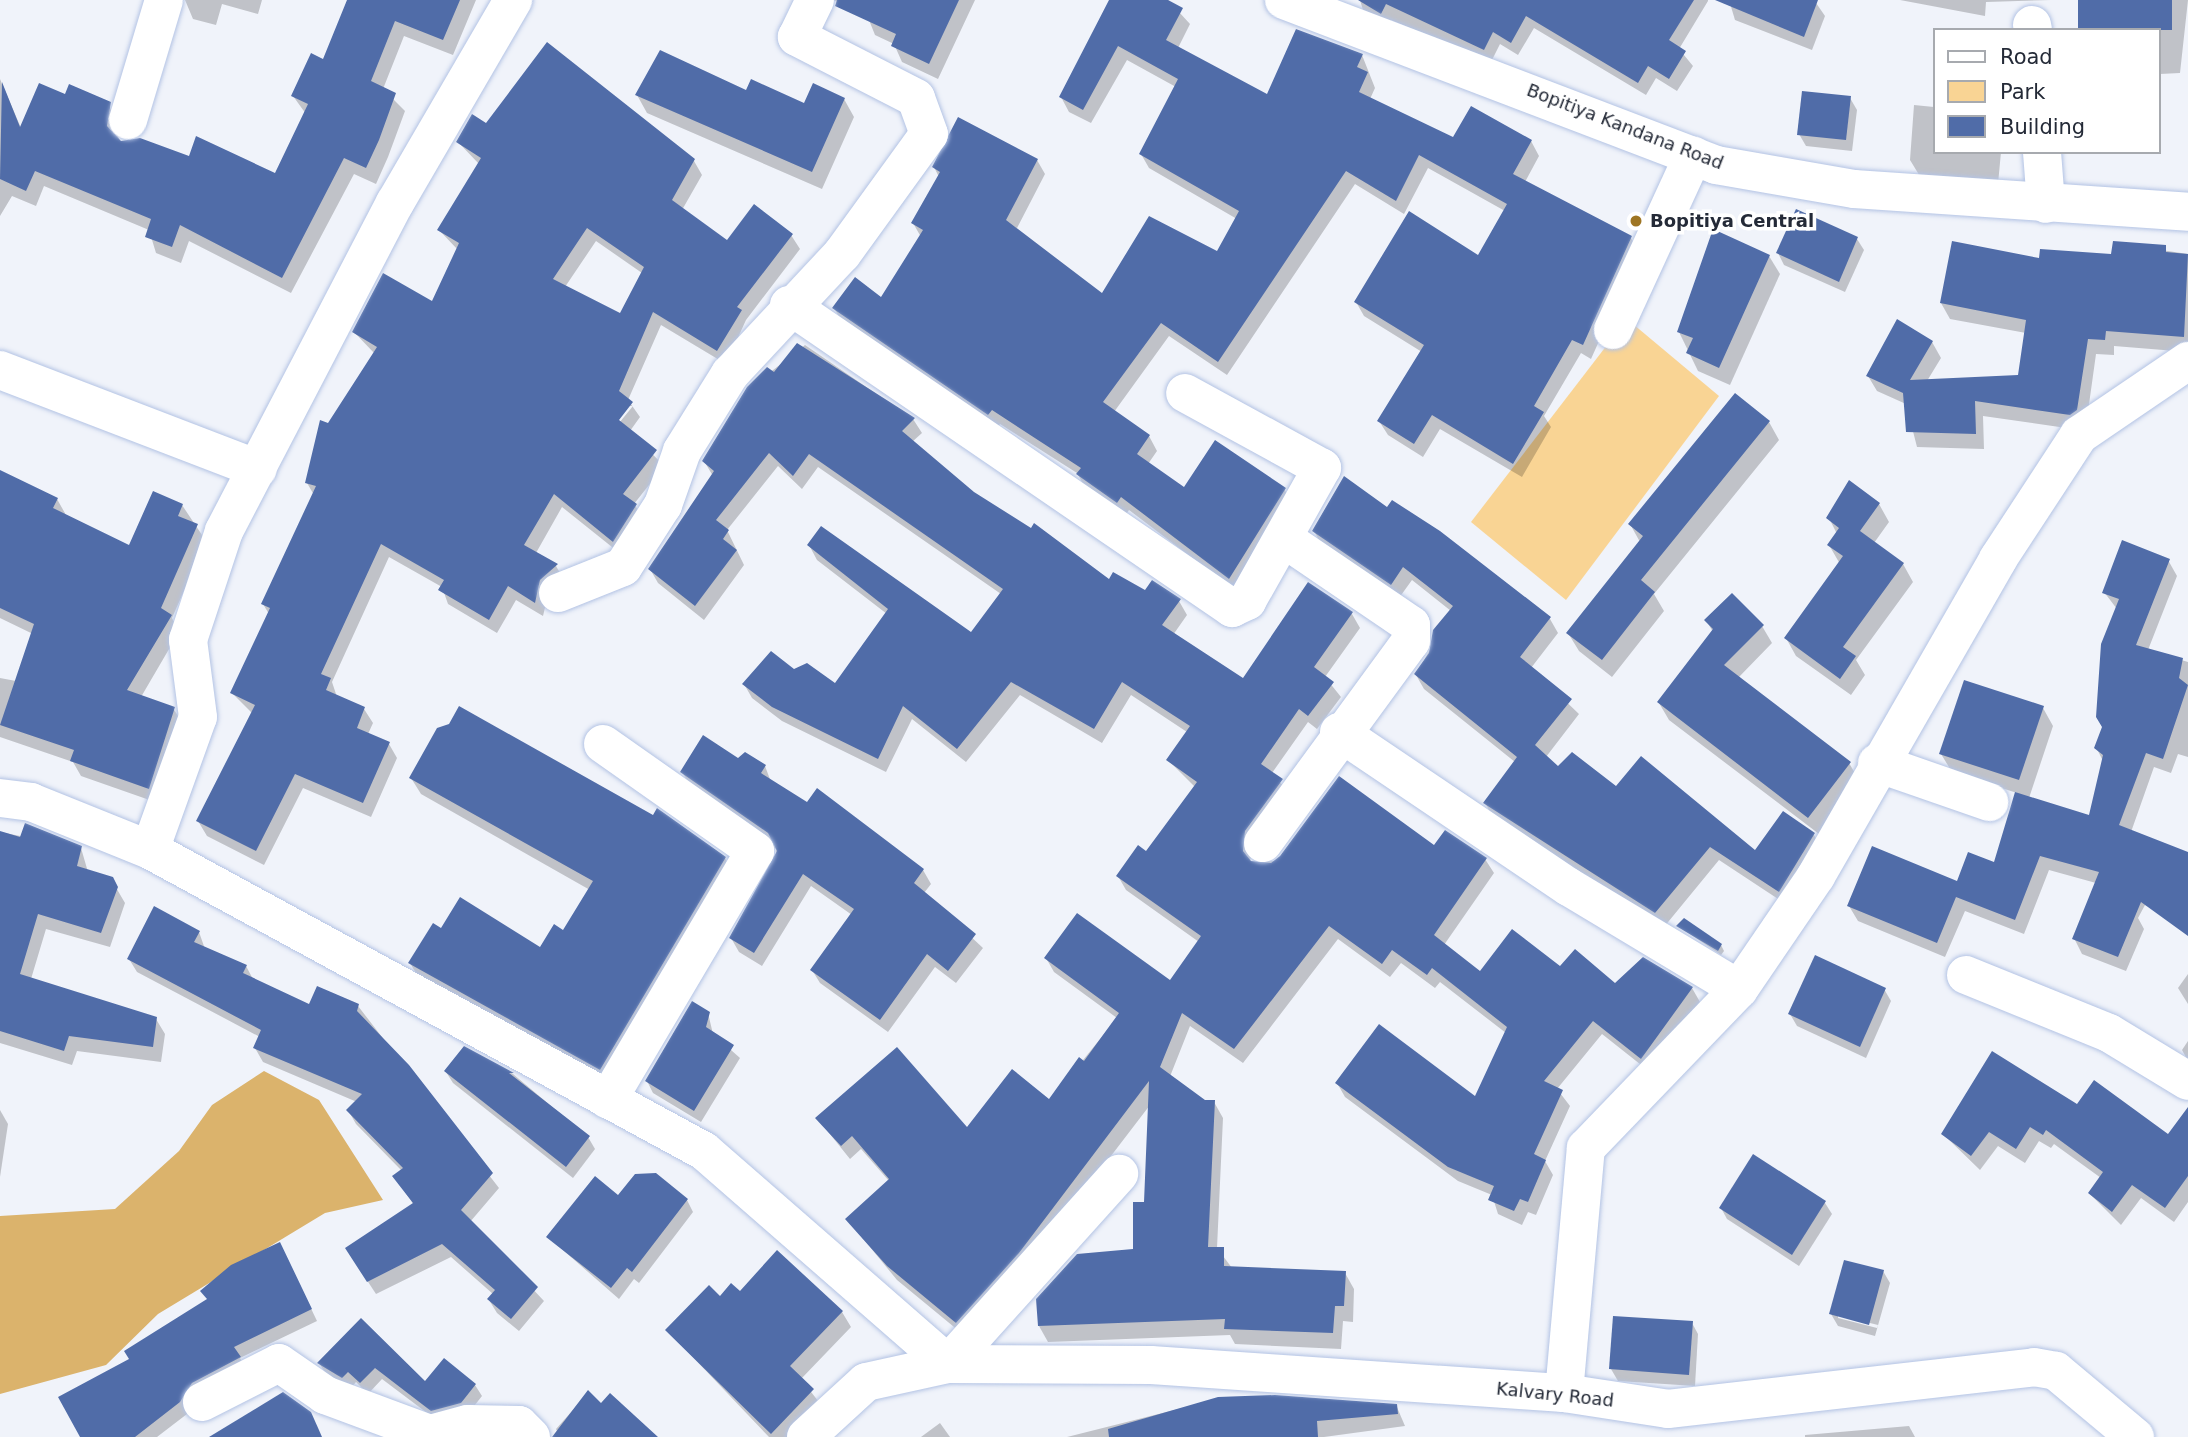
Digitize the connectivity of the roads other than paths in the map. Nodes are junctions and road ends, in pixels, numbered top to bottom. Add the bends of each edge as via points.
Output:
1 (164, 0) edge
2 (513, 0) edge
3 (816, 0) edge
4 (1284, 0) edge
5 (1344, 10) edge
6 (128, 120) dead end
7 (2042, 154) edge
8 (1693, 156) junction
9 (2046, 204) junction
10 (2188, 212) edge
11 (789, 305) junction
12 (1613, 330) dead end
13 (2188, 361) edge
14 (0, 370) edge
15 (1185, 393) dead end
16 (258, 469) junction
17 (1286, 540) junction
18 (558, 593) dead end
19 (1339, 732) junction
20 (603, 744) dead end
21 (1877, 763) junction
22 (0, 798) edge
23 (1989, 802) dead end
24 (1263, 843) dead end
25 (150, 850) junction
26 (1966, 975) dead end
27 (1738, 989) junction
28 (2188, 1081) edge
29 (608, 1100) junction
30 (1119, 1174) dead end
31 (948, 1364) junction
32 (1564, 1393) junction
33 (202, 1402) dead end
34 (1685, 1422) edge
35 (531, 1437) edge
36 (806, 1437) edge
37 (2135, 1437) edge

1 - 6 street
2 - 16 street via 395,203
3 - 11 street via 797,37 916,98 929,134 842,254
4 - 5 street, Bopitiya Kandana Road
5 - 8 street, Bopitiya Kandana Road
7 - 9 street
8 - 9 street, Bopitiya Kandana Road via 1854,189
8 - 12 street
9 - 10 street, Bopitiya Kandana Road
11 - 17 street via 1232,608 1247,601
11 - 18 street via 709,407 682,451 663,505 623,567
13 - 21 street via 2079,435
14 - 16 street
15 - 17 street via 1322,468
16 - 25 street via 224,531 196,607 188,640 198,717
17 - 19 street via 1411,625 1411,642
19 - 24 street
19 - 27 street via 1569,887
20 - 29 street via 755,851
21 - 23 street
21 - 27 street via 1816,876
22 - 25 street via 31,802
25 - 29 street
26 - 28 street via 2109,1033
27 - 32 street via 1586,1148
29 - 31 street via 704,1152
30 - 31 street
31 - 32 street, Kalvary Road via 1151,1365
31 - 36 street, Kalvary Road via 866,1382
32 - 34 street, Kalvary Road
33 - 35 street via 279,1363 326,1395 430,1434 468,1424 519,1425
34 - 37 street, Kalvary Road via 2034,1367 2056,1371

